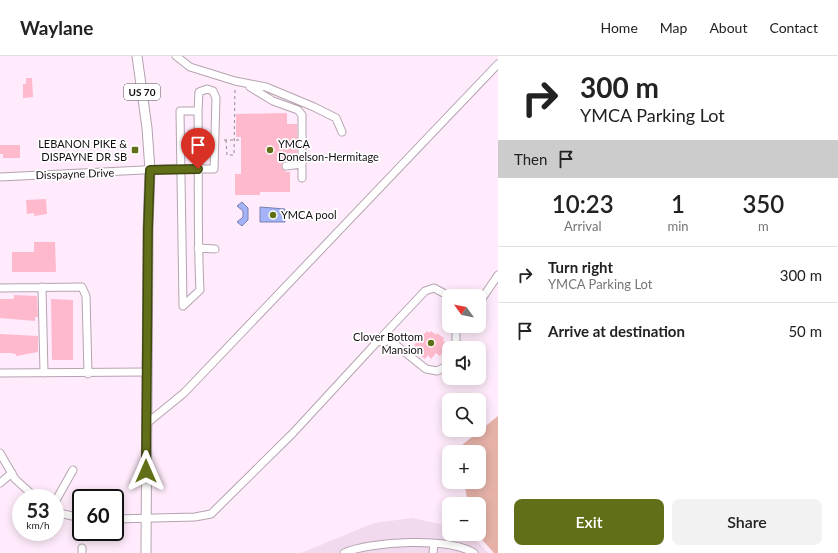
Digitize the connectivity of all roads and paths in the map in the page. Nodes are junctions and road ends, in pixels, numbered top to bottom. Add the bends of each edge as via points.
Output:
1 (137, 56) edge
2 (176, 56) edge
3 (498, 64) edge
4 (235, 81) junction
5 (198, 111) junction
6 (342, 132) dead end
7 (235, 140) junction
8 (241, 140) dead end
9 (302, 164) junction
10 (286, 166) dead end
11 (181, 169) junction
12 (198, 169) junction
13 (150, 170) junction
14 (0, 177) edge
15 (302, 178) dead end
16 (198, 248) junction
17 (215, 249) dead end
18 (498, 276) edge
19 (42, 287) junction
20 (0, 288) edge
21 (442, 292) edge
22 (486, 293) edge
23 (377, 342) junction
24 (442, 368) edge
25 (147, 372) junction
26 (0, 373) edge
27 (44, 373) junction
28 (88, 374) junction
29 (146, 424) junction
30 (0, 453) edge
31 (73, 470) dead end
32 (12, 474) junction
33 (0, 483) edge
34 (26, 489) edge
35 (62, 489) edge
36 (124, 519) edge
37 (146, 519) junction
38 (434, 544) junction
39 (146, 553) edge
40 (344, 553) edge
41 (433, 553) edge
42 (474, 553) edge

1 - 13 main road, US 70
2 - 4 street via 190,67
3 - 29 street via 184,393
4 - 6 street via 266,87 314,107 336,118
4 - 7 path
4 - 9 street via 255,88 273,101 298,110 302,115
5 - 11 street via 180,111
5 - 12 street
5 - 12 street, Disspayne Drive via 200,92 211,89 216,98 214,169
7 - 7 path via 225,140 227,155 234,155
7 - 8 path
9 - 10 street
9 - 15 street
11 - 12 street, Disspayne Drive
11 - 13 street, Disspayne Drive
11 - 16 street via 184,306 200,290
12 - 16 street
13 - 14 street, Disspayne Drive
13 - 25 main road, US 70
16 - 17 street
18 - 22 street
19 - 20 street
19 - 27 street
19 - 28 street via 78,286 85,291
21 - 23 street via 434,288 426,291
23 - 24 street via 391,341 426,369 437,371
23 - 37 street via 293,433 211,514
25 - 28 street
25 - 29 main road, US 70
26 - 27 street
27 - 28 street
29 - 37 main road, US 70
30 - 32 street
31 - 35 street
32 - 33 street
32 - 34 street
36 - 37 street
37 - 39 main road, US 70
38 - 40 street via 380,544
38 - 41 street
38 - 42 street via 459,547

